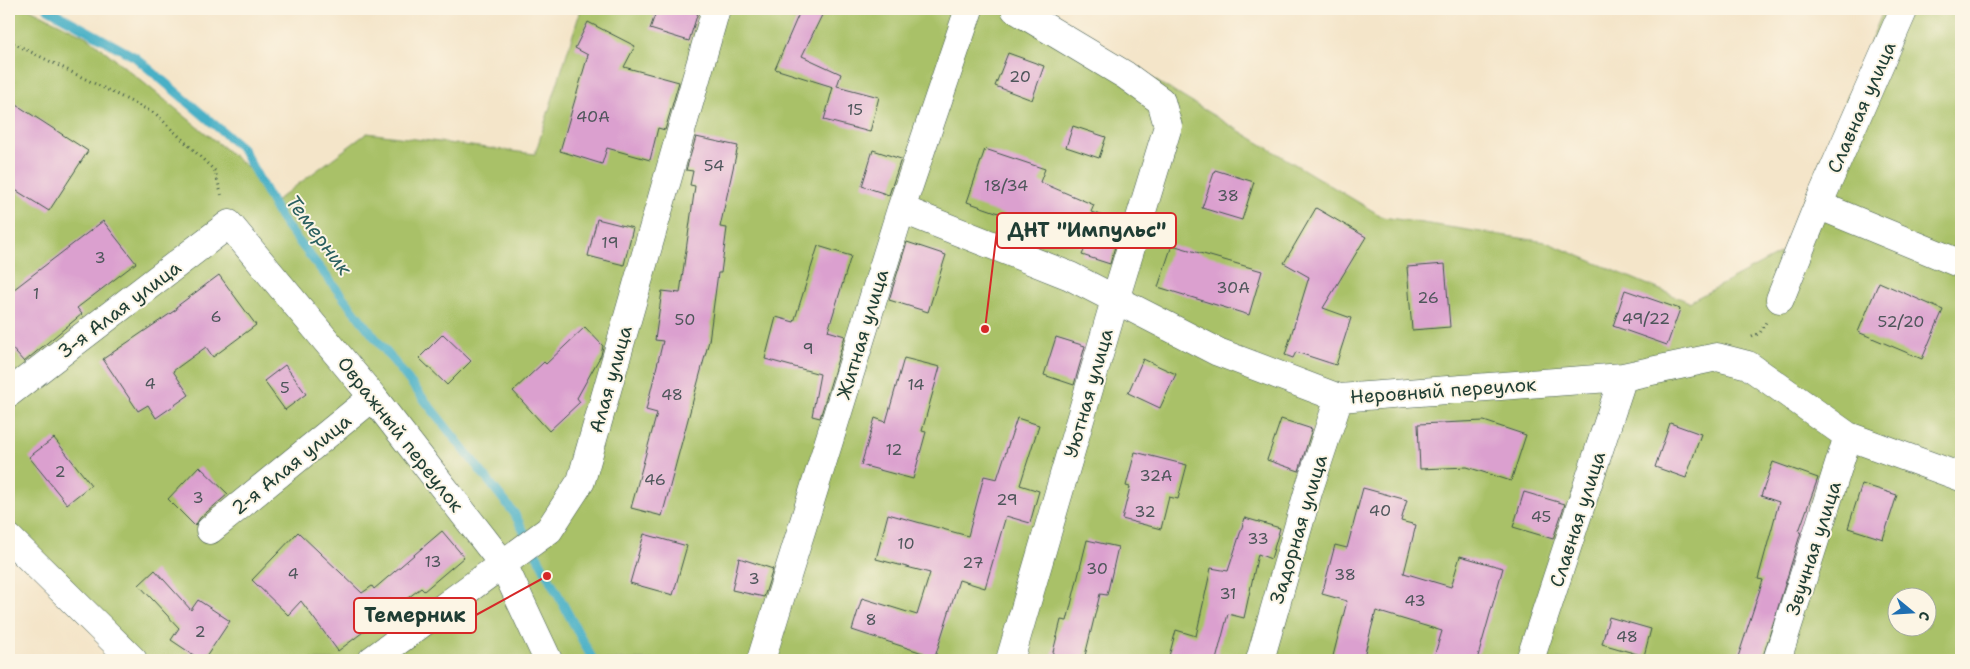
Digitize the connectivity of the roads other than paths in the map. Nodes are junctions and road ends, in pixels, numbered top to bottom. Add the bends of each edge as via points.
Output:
1 (716, 9) edge
2 (969, 9) edge
3 (1015, 9) edge
4 (1904, 9) edge
5 (1818, 205) junction
6 (901, 209) junction
7 (229, 224) joint
8 (1961, 264) edge
9 (1780, 299) road end
10 (1115, 300) junction
11 (1623, 377) junction
12 (9, 393) edge
13 (373, 398) junction
14 (1339, 398) junction
15 (1848, 436) junction
16 (1961, 477) edge
17 (210, 530) dead end
18 (9, 538) edge
19 (503, 564) junction
20 (133, 660) edge
21 (372, 660) edge
22 (548, 660) edge
23 (761, 660) edge
24 (1010, 660) edge
25 (1260, 660) edge
26 (1530, 660) edge
27 (1777, 660) edge

1 - 19 street, Алая улица via 581,481 549,530
2 - 6 street, Житная улица
3 - 10 street, Уютная улица via 1125,75 1161,101 1168,126
4 - 5 street, Славная улица
5 - 8 street
5 - 9 street, Славная улица
6 - 10 street, Неровный переулок via 1070,276
6 - 23 street, Житная улица
7 - 12 street, 3-я Алая улица
7 - 13 street, Овражный переулок
10 - 14 street, Неровный переулок via 1218,352
10 - 24 street, Уютная улица
11 - 14 street, Неровный переулок
11 - 15 street, Неровный переулок via 1717,357 1748,365
11 - 26 street, Славная улица
13 - 17 street, 2-я Алая улица
13 - 19 street, Овражный переулок
14 - 25 street, Задорная улица
15 - 16 street, Неровный переулок
15 - 27 street, Звучная улица
18 - 20 street
19 - 21 street, Алая улица
19 - 22 street, Овражный переулок

